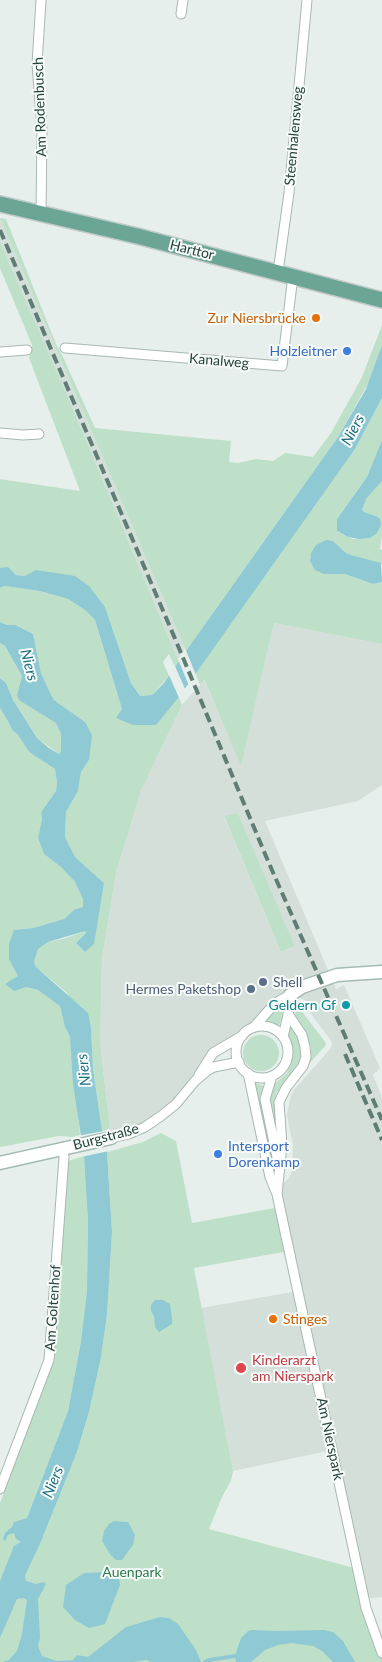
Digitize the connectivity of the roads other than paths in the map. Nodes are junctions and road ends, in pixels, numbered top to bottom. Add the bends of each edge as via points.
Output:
1 (41, 0) edge
2 (183, 0) edge
3 (306, 0) edge
4 (181, 14) dead end
5 (0, 204) edge
6 (41, 214) junction
7 (278, 272) junction
8 (293, 276) junction
9 (382, 300) edge
10 (65, 348) dead end
11 (27, 350) dead end
12 (0, 352) edge
13 (0, 433) edge
14 (39, 434) dead end
15 (382, 972) edge
16 (290, 995) junction
17 (288, 1014) junction
18 (253, 1028) junction
19 (243, 1035) junction
20 (283, 1037) junction
21 (239, 1062) junction
22 (248, 1073) junction
23 (272, 1076) junction
24 (195, 1081) junction
25 (111, 1138) joint
26 (68, 1147) junction
27 (0, 1163) edge
28 (280, 1172) junction
29 (277, 1194) junction
30 (0, 1489) edge
31 (382, 1653) edge

1 - 6 street, Am Rodenbusch via 37,64 42,129
2 - 4 street
3 - 7 street, Steenhalensweg via 289,193
5 - 6 main road, Harttor
6 - 7 main road, Harttor
7 - 8 main road, Harttor
8 - 9 main road, Harttor
8 - 10 street, Kanalweg via 282,366
11 - 12 street
13 - 14 street
15 - 16 street, Burgstraße via 337,975 302,987
16 - 17 street
16 - 18 street, Burgstraße via 279,1001
17 - 20 street
17 - 28 street, Am Nierspark via 302,1035 306,1057 279,1102
18 - 19 street, Burgstraße
18 - 20 street via 269,1027
19 - 21 street via 237,1048
19 - 24 street, Burgstraße via 213,1053
20 - 23 street via 287,1044 287,1059
21 - 22 street
21 - 24 street, Burgstraße via 214,1067
22 - 23 street via 255,1077
22 - 29 street, Am Nierspark via 270,1177
23 - 28 street, Am Nierspark via 265,1099
24 - 25 street, Burgstraße via 161,1116 129,1134
25 - 26 street, Burgstraße
26 - 27 street, Burgstraße
26 - 30 street, Am Goltenhof via 64,1157 49,1360
28 - 29 street, Am Nierspark
29 - 31 street, Am Nierspark via 366,1608

